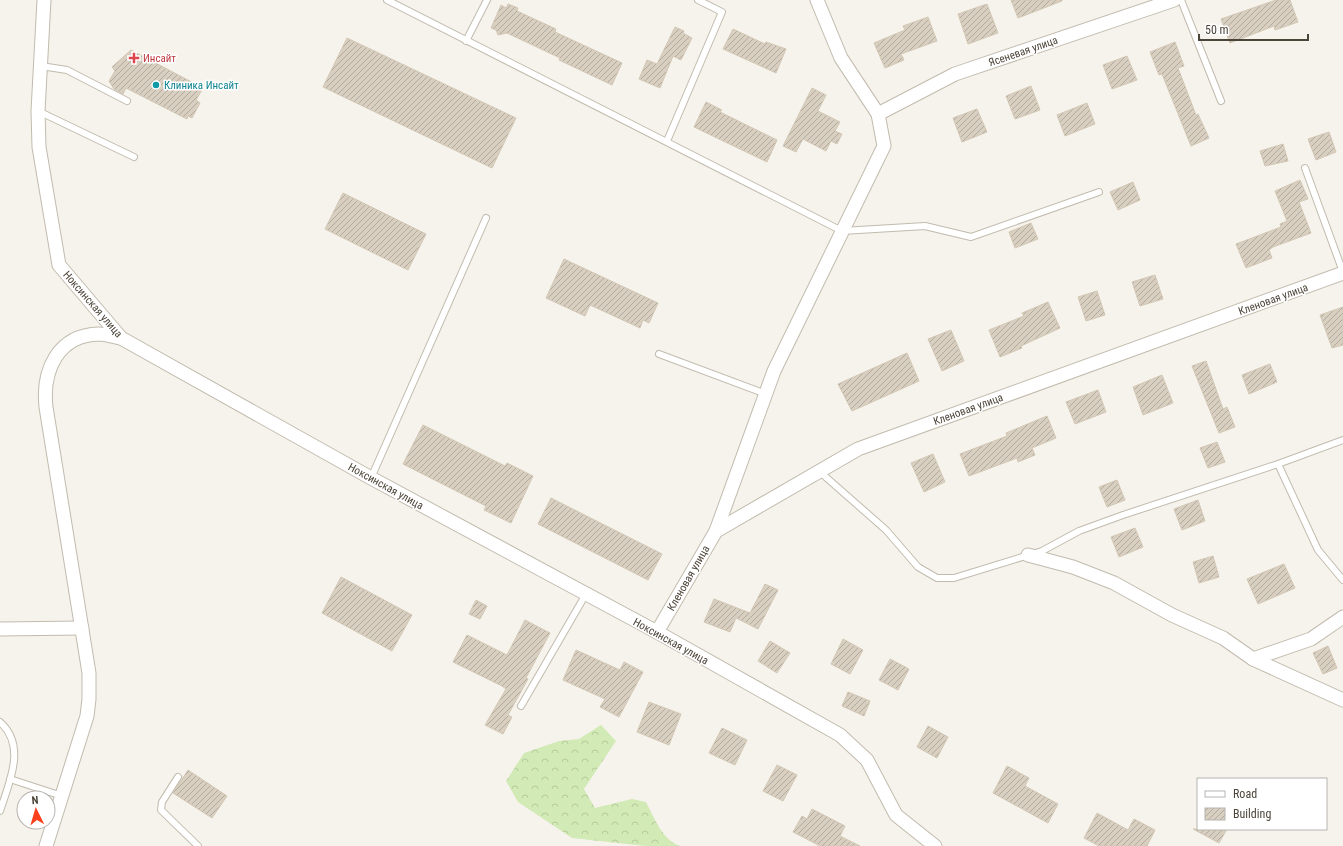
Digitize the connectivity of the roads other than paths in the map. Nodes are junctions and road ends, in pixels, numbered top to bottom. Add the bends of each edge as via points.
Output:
1 (44, 0) edge
2 (387, 0) edge
3 (487, 0) edge
4 (698, 0) edge
5 (817, 0) edge
6 (1174, 0) edge
7 (1181, 0) edge
8 (466, 41) junction
9 (40, 66) junction
10 (127, 101) dead end
11 (1221, 101) dead end
12 (38, 111) junction
13 (878, 114) junction
14 (667, 141) junction
15 (134, 157) dead end
16 (1305, 168) dead end
17 (1099, 192) dead end
18 (486, 218) dead end
19 (842, 231) junction
20 (1343, 273) edge
21 (121, 338) junction
22 (659, 354) dead end
23 (766, 394) junction
24 (1343, 440) edge
25 (1278, 464) junction
26 (820, 472) junction
27 (371, 478) junction
28 (716, 531) junction
29 (1028, 555) junction
30 (1343, 580) edge
31 (586, 594) junction
32 (1343, 617) edge
33 (82, 628) junction
34 (0, 629) edge
35 (657, 632) junction
36 (1253, 659) junction
37 (1343, 700) edge
38 (520, 706) dead end
39 (0, 722) edge
40 (178, 777) dead end
41 (10, 780) junction
42 (62, 796) junction
43 (0, 811) edge
44 (46, 846) edge
45 (198, 846) edge
46 (935, 846) edge

1 - 9 street, Ноксинская улица
2 - 8 lane
3 - 8 lane
4 - 14 lane via 722,12
5 - 13 street via 840,58
6 - 13 street, Ясеневая улица via 955,74
7 - 11 lane
8 - 14 lane
9 - 10 lane via 67,70
9 - 12 street, Ноксинская улица
12 - 15 lane
12 - 21 street, Ноксинская улица via 39,147 59,265
13 - 19 street via 884,146
14 - 19 lane
16 - 20 lane
17 - 19 lane via 971,237 925,226
18 - 27 lane
19 - 23 street via 774,371
20 - 26 street, Кленовая улица via 858,449
21 - 27 street, Ноксинская улица
21 - 33 street via 100,334 82,336 66,345 49,367 45,382 46,407
22 - 23 lane
23 - 28 street
24 - 25 lane
25 - 29 lane via 1079,531 1042,551
25 - 30 lane via 1318,550
26 - 28 street, Кленовая улица
26 - 29 lane via 886,530 918,567 937,578 954,578
27 - 31 street, Ноксинская улица
28 - 35 street, Кленовая улица
29 - 36 street via 1073,567 1114,583 1172,615 1223,638
31 - 35 street, Ноксинская улица
31 - 38 lane
32 - 36 street via 1311,639
33 - 34 street
33 - 42 street via 89,678 87,716
35 - 46 street, Ноксинская улица via 840,735 867,760 896,815
36 - 37 street
39 - 41 lane via 9,732 14,747
40 - 45 lane via 162,802 161,810
41 - 42 lane
41 - 43 lane
42 - 44 street

